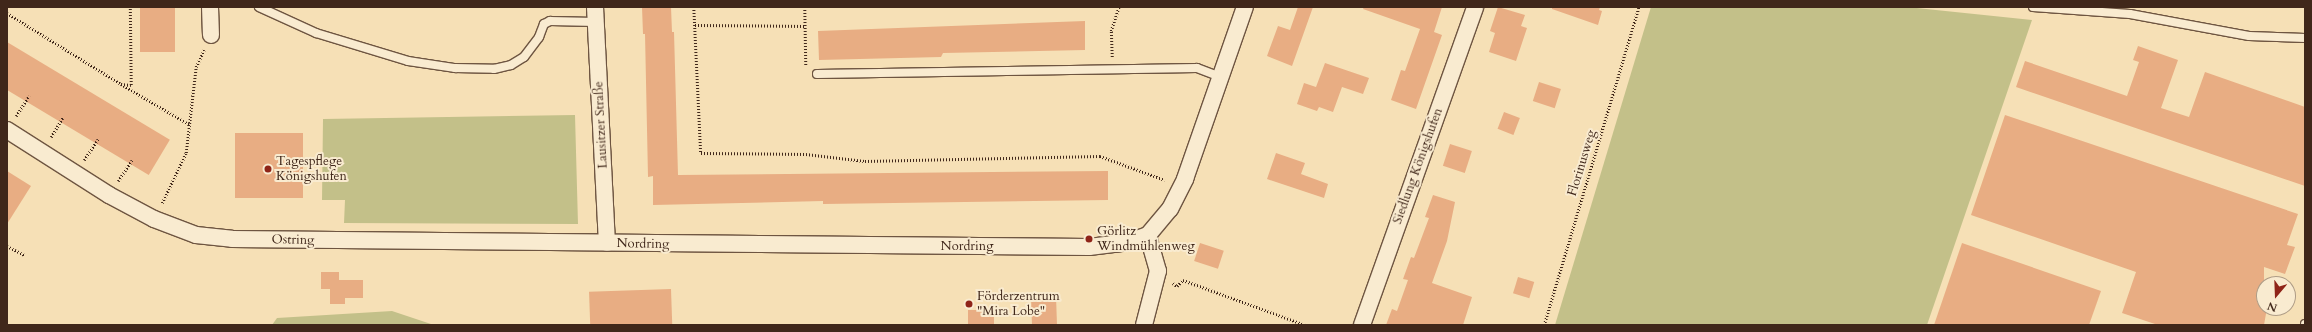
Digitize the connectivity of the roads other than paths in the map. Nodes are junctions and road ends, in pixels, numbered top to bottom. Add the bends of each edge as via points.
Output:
1 (210, 7) edge
2 (259, 7) edge
3 (1245, 7) edge
4 (1475, 7) edge
5 (2033, 7) edge
6 (2129, 10) edge
7 (596, 14) edge
8 (211, 35) road end
9 (2305, 38) edge
10 (817, 74) road end
11 (1221, 77) junction
12 (7, 130) edge
13 (1148, 235) junction
14 (607, 243) junction
15 (1144, 325) edge
16 (1362, 325) edge

1 - 8 street
2 - 7 lane via 316,33 408,61 456,68 494,69 510,65 524,57 540,37 544,24
3 - 11 street, Nordring
4 - 16 street, Siedlung Königshufen
5 - 6 lane
6 - 9 lane via 2249,36
7 - 14 street, Lausitzer Straße
10 - 11 lane via 1197,68
11 - 13 street, Nordring via 1181,187 1164,219
12 - 14 street, Ostring via 109,195 154,219 196,235 232,239
13 - 14 street, Nordring via 1128,242 1089,247
13 - 15 street via 1158,271

